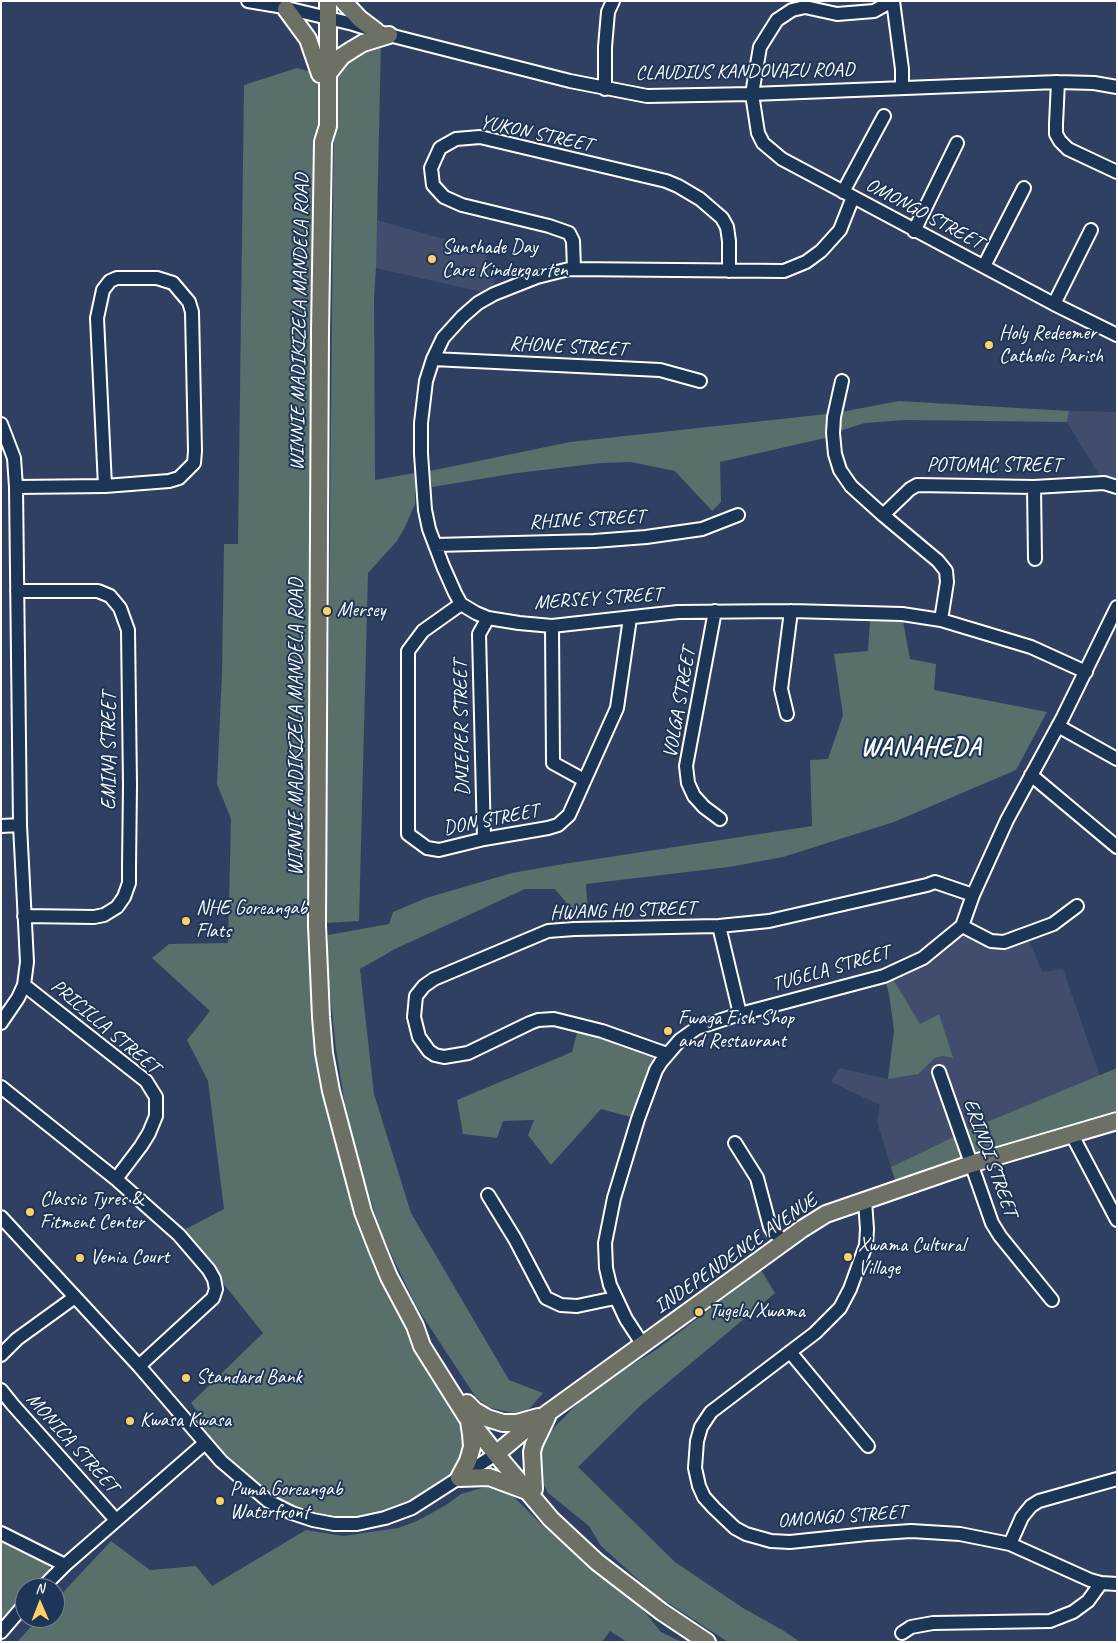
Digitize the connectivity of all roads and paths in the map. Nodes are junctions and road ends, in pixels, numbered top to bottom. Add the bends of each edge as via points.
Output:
1 (248, 1) edge
2 (328, 1) edge
3 (343, 1) edge
4 (613, 1) edge
5 (892, 1) edge
6 (285, 5) edge
7 (324, 12) edge
8 (383, 33) junction
9 (324, 74) junction
10 (1058, 82) junction
11 (902, 87) junction
12 (1117, 87) edge
13 (606, 89) junction
14 (752, 94) junction
15 (884, 116) dead end
16 (957, 143) dead end
17 (1117, 172) edge
18 (1024, 188) dead end
19 (848, 194) junction
20 (1091, 230) dead end
21 (914, 231) junction
22 (984, 266) junction
23 (574, 269) junction
24 (729, 271) junction
25 (1054, 304) junction
26 (1117, 336) edge
27 (433, 359) junction
28 (842, 380) dead end
29 (700, 381) dead end
30 (1, 424) edge
31 (105, 486) junction
32 (16, 487) junction
33 (1034, 487) junction
34 (1117, 487) edge
35 (738, 515) dead end
36 (883, 515) junction
37 (435, 545) junction
38 (1035, 559) dead end
39 (17, 591) junction
40 (461, 604) junction
41 (1117, 607) edge
42 (715, 611) junction
43 (791, 611) junction
44 (488, 618) junction
45 (630, 618) junction
46 (941, 620) junction
47 (552, 626) junction
48 (1086, 672) junction
49 (787, 714) dead end
50 (1058, 726) junction
51 (1117, 760) edge
52 (1031, 775) junction
53 (584, 780) junction
54 (720, 820) dead end
55 (20, 825) junction
56 (1, 826) edge
57 (484, 840) junction
58 (1117, 847) edge
59 (973, 895) junction
60 (1077, 906) dead end
61 (24, 916) junction
62 (719, 926) junction
63 (962, 926) junction
64 (24, 985) junction
65 (740, 1014) junction
66 (1, 1023) edge
67 (667, 1054) junction
68 (939, 1072) dead end
69 (1, 1087) edge
70 (1117, 1121) edge
71 (1072, 1136) junction
72 (735, 1143) dead end
73 (971, 1164) junction
74 (116, 1179) junction
75 (488, 1195) dead end
76 (865, 1201) junction
77 (1, 1217) edge
78 (1117, 1220) edge
79 (785, 1241) junction
80 (75, 1297) junction
81 (615, 1298) junction
82 (1052, 1300) dead end
83 (643, 1345) junction
84 (790, 1352) junction
85 (1, 1355) edge
86 (139, 1366) junction
87 (1, 1390) edge
88 (467, 1410) junction
89 (549, 1412) junction
90 (205, 1443) junction
91 (868, 1446) dead end
92 (498, 1451) junction
93 (459, 1478) junction
94 (1117, 1479) edge
95 (530, 1490) junction
96 (116, 1520) junction
97 (1, 1533) edge
98 (1010, 1544) junction
99 (65, 1565) junction
100 (52, 1578) edge
101 (1101, 1583) junction
102 (1117, 1584) edge
103 (15, 1616) edge
104 (1, 1632) edge
105 (902, 1633) dead end
106 (707, 1642) edge

1 - 6 street, CLAUDIUS KANDOVAZU ROAD
2 - 7 main road, WINNIE MADIKIZELA MANDELA ROAD
3 - 8 main road via 360,19
4 - 13 street via 608,12 605,47
5 - 11 street
5 - 14 street, OMONGO STREET via 874,11 836,14 805,7 792,10 777,20 760,47
6 - 7 street, CLAUDIUS KANDOVAZU ROAD
6 - 9 main road via 308,39
7 - 8 street, CLAUDIUS KANDOVAZU ROAD
7 - 9 main road, WINNIE MADIKIZELA MANDELA ROAD
8 - 9 main road via 342,56
8 - 13 street, CLAUDIUS KANDOVAZU ROAD
9 - 88 main road, WINNIE MADIKIZELA MANDELA ROAD via 319,128 323,142 317,915 324,1053 363,1212 389,1277
10 - 11 street, CLAUDIUS KANDOVAZU ROAD
10 - 12 street, CLAUDIUS KANDOVAZU ROAD
10 - 17 street via 1056,134 1060,141 1068,149
11 - 14 street, CLAUDIUS KANDOVAZU ROAD
13 - 14 street, CLAUDIUS KANDOVAZU ROAD via 647,96
14 - 19 street, OMONGO STREET via 758,133 763,143 782,159
15 - 19 street
16 - 21 street
18 - 22 street
19 - 21 street, OMONGO STREET
19 - 24 street via 840,230 806,262 784,271
20 - 25 street
21 - 22 street, OMONGO STREET
22 - 25 street, OMONGO STREET
23 - 24 street
23 - 24 street, YUKON STREET via 573,241 569,233 444,197 433,185 431,168 440,148 456,139 480,137 678,186 722,218 729,240
23 - 27 street via 520,283 478,303 443,338
25 - 26 street, OMONGO STREET
27 - 29 street, RHONE STREET via 660,370
27 - 37 street via 426,381 421,454 425,510
28 - 36 street via 832,433 837,464 851,486
30 - 32 street via 14,458
31 - 31 street via 99,305 103,290 110,281 157,278 173,283 189,302 192,312 194,464 179,478 169,481
31 - 32 street
32 - 39 street
33 - 34 street, POTOMAC STREET via 1104,483
33 - 36 street, POTOMAC STREET via 917,486
33 - 38 street
35 - 37 street, RHINE STREET via 702,530 646,537
36 - 46 street via 946,571
37 - 40 street
39 - 55 street
39 - 61 street, EMINA STREET via 98,591 110,596 120,608 128,630 129,883 124,897 117,907 99,916
40 - 44 street, MERSEY STREET
40 - 57 street, DON STREET via 423,631 408,651 408,834 427,848 439,850
41 - 48 street
42 - 43 street, MERSEY STREET
42 - 45 street, MERSEY STREET
42 - 54 street, VOLGA STREET via 686,766 694,796
43 - 46 street, MERSEY STREET via 902,614
43 - 49 street via 781,689
44 - 47 street, MERSEY STREET
44 - 57 street, DNIEPER STREET via 479,634
45 - 47 street, MERSEY STREET
45 - 53 street, DON STREET via 616,708
46 - 48 street, MERSEY STREET via 1031,647
47 - 53 street via 553,763
48 - 50 street
50 - 51 street
50 - 52 street
52 - 58 street
52 - 59 street
53 - 57 street, DON STREET via 569,815 558,824
55 - 56 street
55 - 61 street
59 - 62 street, HWANG HO STREET via 934,882 805,914
59 - 63 street
60 - 63 street via 1054,924 1004,942 990,941
61 - 64 street via 27,962
62 - 65 street
62 - 67 street, HWANG HO STREET via 548,930 434,979 416,996 414,1017 419,1037 435,1055 444,1057 468,1053 530,1023 554,1019 602,1031
63 - 65 street, TUGELA STREET via 923,958 884,976
64 - 66 street
64 - 74 street, PRICILLA STREET via 146,1081 156,1097 156,1116 149,1133
65 - 67 street, TUGELA STREET via 692,1031
67 - 81 street, TUGELA STREET via 656,1070 638,1118 609,1221 606,1268
68 - 73 street, ERINDI STREET
69 - 74 street
70 - 71 main road, INDEPENDENCE AVENUE
71 - 73 main road, INDEPENDENCE AVENUE
71 - 78 street
72 - 79 street via 757,1178 770,1227
73 - 76 main road, INDEPENDENCE AVENUE
73 - 82 street, ERINDI STREET via 995,1229
74 - 86 street via 179,1235 209,1270 216,1289 214,1298 206,1306
75 - 81 street via 546,1298 561,1305 577,1306
76 - 79 main road, INDEPENDENCE AVENUE via 826,1214
76 - 84 street, OMONGO STREET via 866,1245 847,1296 828,1322
77 - 80 street
79 - 83 main road, INDEPENDENCE AVENUE
80 - 85 street via 17,1339
80 - 86 street
81 - 83 street, TUGELA STREET
83 - 89 main road, INDEPENDENCE AVENUE
84 - 91 street
84 - 98 street, OMONGO STREET via 711,1412 701,1427 695,1452 699,1486 704,1497 727,1522 746,1534 780,1543 926,1531
86 - 90 street
87 - 96 street, MONICA STREET
88 - 89 main road via 503,1423 527,1421
88 - 92 main road, WINNIE MADIKIZELA MANDELA ROAD
88 - 93 main road via 472,1447
89 - 92 main road, INDEPENDENCE AVENUE
89 - 95 main road via 532,1452
90 - 93 street via 227,1467 268,1501 292,1513 334,1524 357,1524 385,1518 412,1508
90 - 96 street
92 - 93 street
92 - 95 main road, WINNIE MADIKIZELA MANDELA ROAD
93 - 95 main road via 489,1477
94 - 98 street via 1039,1501 1022,1516
95 - 106 main road, WINNIE MADIKIZELA MANDELA ROAD via 617,1576
96 - 99 street
97 - 99 street
98 - 101 street, OMONGO STREET
99 - 100 street
101 - 102 street, OMONGO STREET
101 - 105 street via 1084,1604 1050,1621 933,1623 911,1627
103 - 104 street

